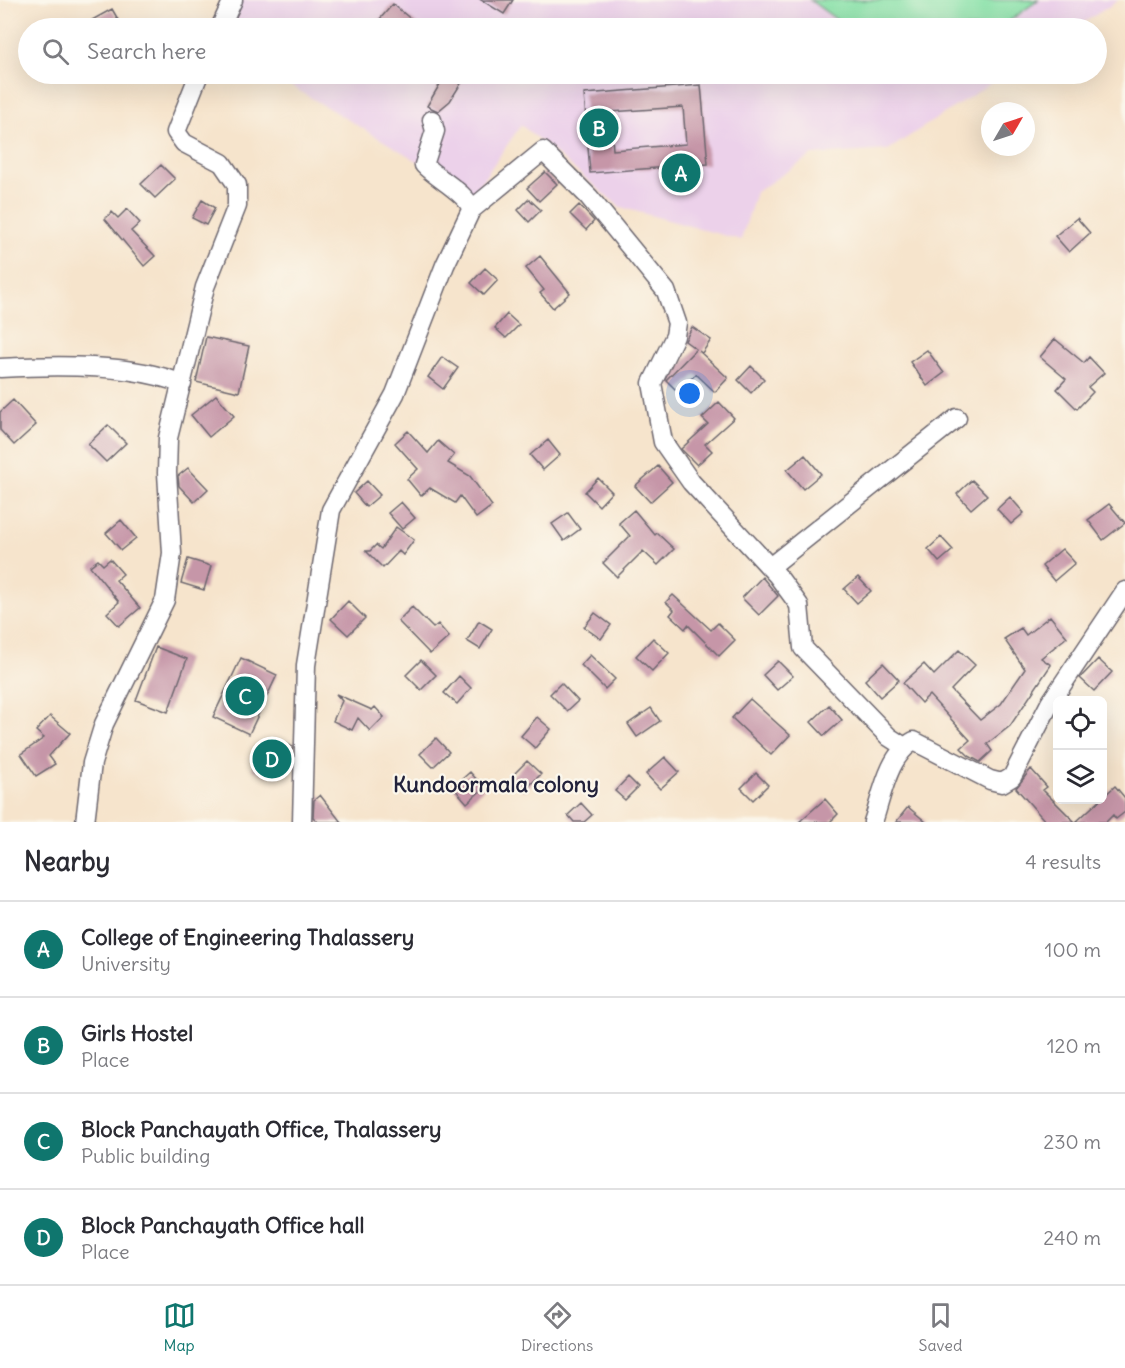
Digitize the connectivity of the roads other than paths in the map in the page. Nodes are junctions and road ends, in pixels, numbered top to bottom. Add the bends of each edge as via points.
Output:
1 (233, 0) edge
2 (224, 18) edge
3 (195, 84) edge
4 (432, 120) dead end
5 (471, 210) junction
6 (0, 368) edge
7 (182, 384) junction
8 (957, 418) dead end
9 (770, 567) junction
10 (1125, 591) edge
11 (903, 746) junction
12 (85, 822) edge
13 (302, 822) edge
14 (873, 822) edge

1 - 2 street
3 - 7 street via 176,132 184,143 222,164 237,185 237,206 205,286
4 - 5 street via 435,131 424,165 465,198
5 - 9 street via 543,151 596,206 666,291 677,323 675,336 652,383 663,442 691,483
5 - 13 street via 394,394 331,510 306,665
6 - 7 street via 62,365 164,376
7 - 12 street via 168,438 172,553 165,600 104,724 92,763
8 - 9 street
9 - 11 street via 799,605 803,648 889,737
10 - 11 street via 1050,704 1012,777 1002,783 990,780 914,741
11 - 14 street

